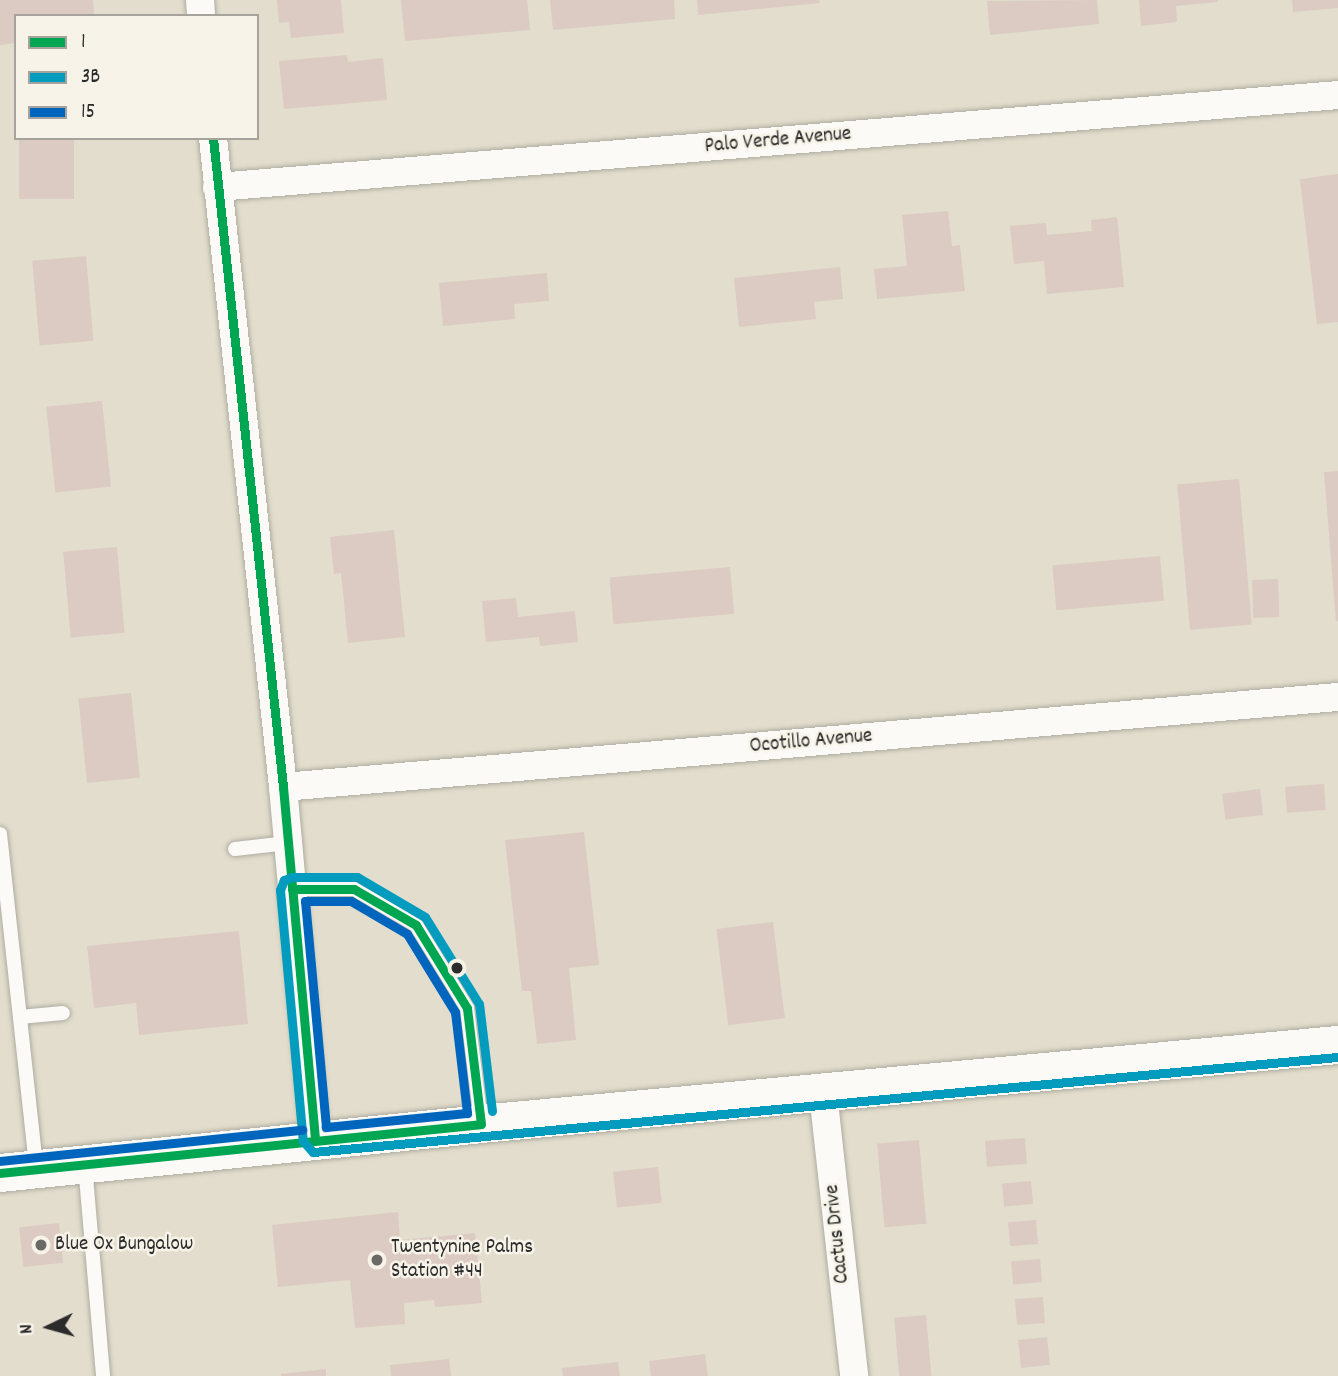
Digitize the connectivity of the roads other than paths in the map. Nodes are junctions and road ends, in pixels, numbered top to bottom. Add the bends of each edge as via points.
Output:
1 (1338, 95) edge
2 (213, 140) edge
3 (217, 187) junction
4 (1338, 697) edge
5 (283, 787) junction
6 (0, 834) edge
7 (288, 843) junction
8 (235, 849) dead end
9 (292, 889) junction
10 (63, 1013) dead end
11 (20, 1017) junction
12 (1338, 1045) edge
13 (823, 1093) junction
14 (481, 1124) junction
15 (315, 1140) junction
16 (85, 1164) junction
17 (18, 1171) edge
18 (103, 1376) edge
19 (854, 1376) edge

1 - 3 street, Palo Verde Avenue
2 - 3 street
3 - 5 street
4 - 5 street, Ocotillo Avenue
5 - 7 street
6 - 11 lane
7 - 8 lane
7 - 9 street
9 - 14 lane via 354,889 416,925 467,1008
9 - 15 street
10 - 11 lane
11 - 17 lane
12 - 13 street
13 - 14 street
13 - 19 street, Cactus Drive
14 - 15 street
15 - 16 street
16 - 17 street
16 - 18 lane

